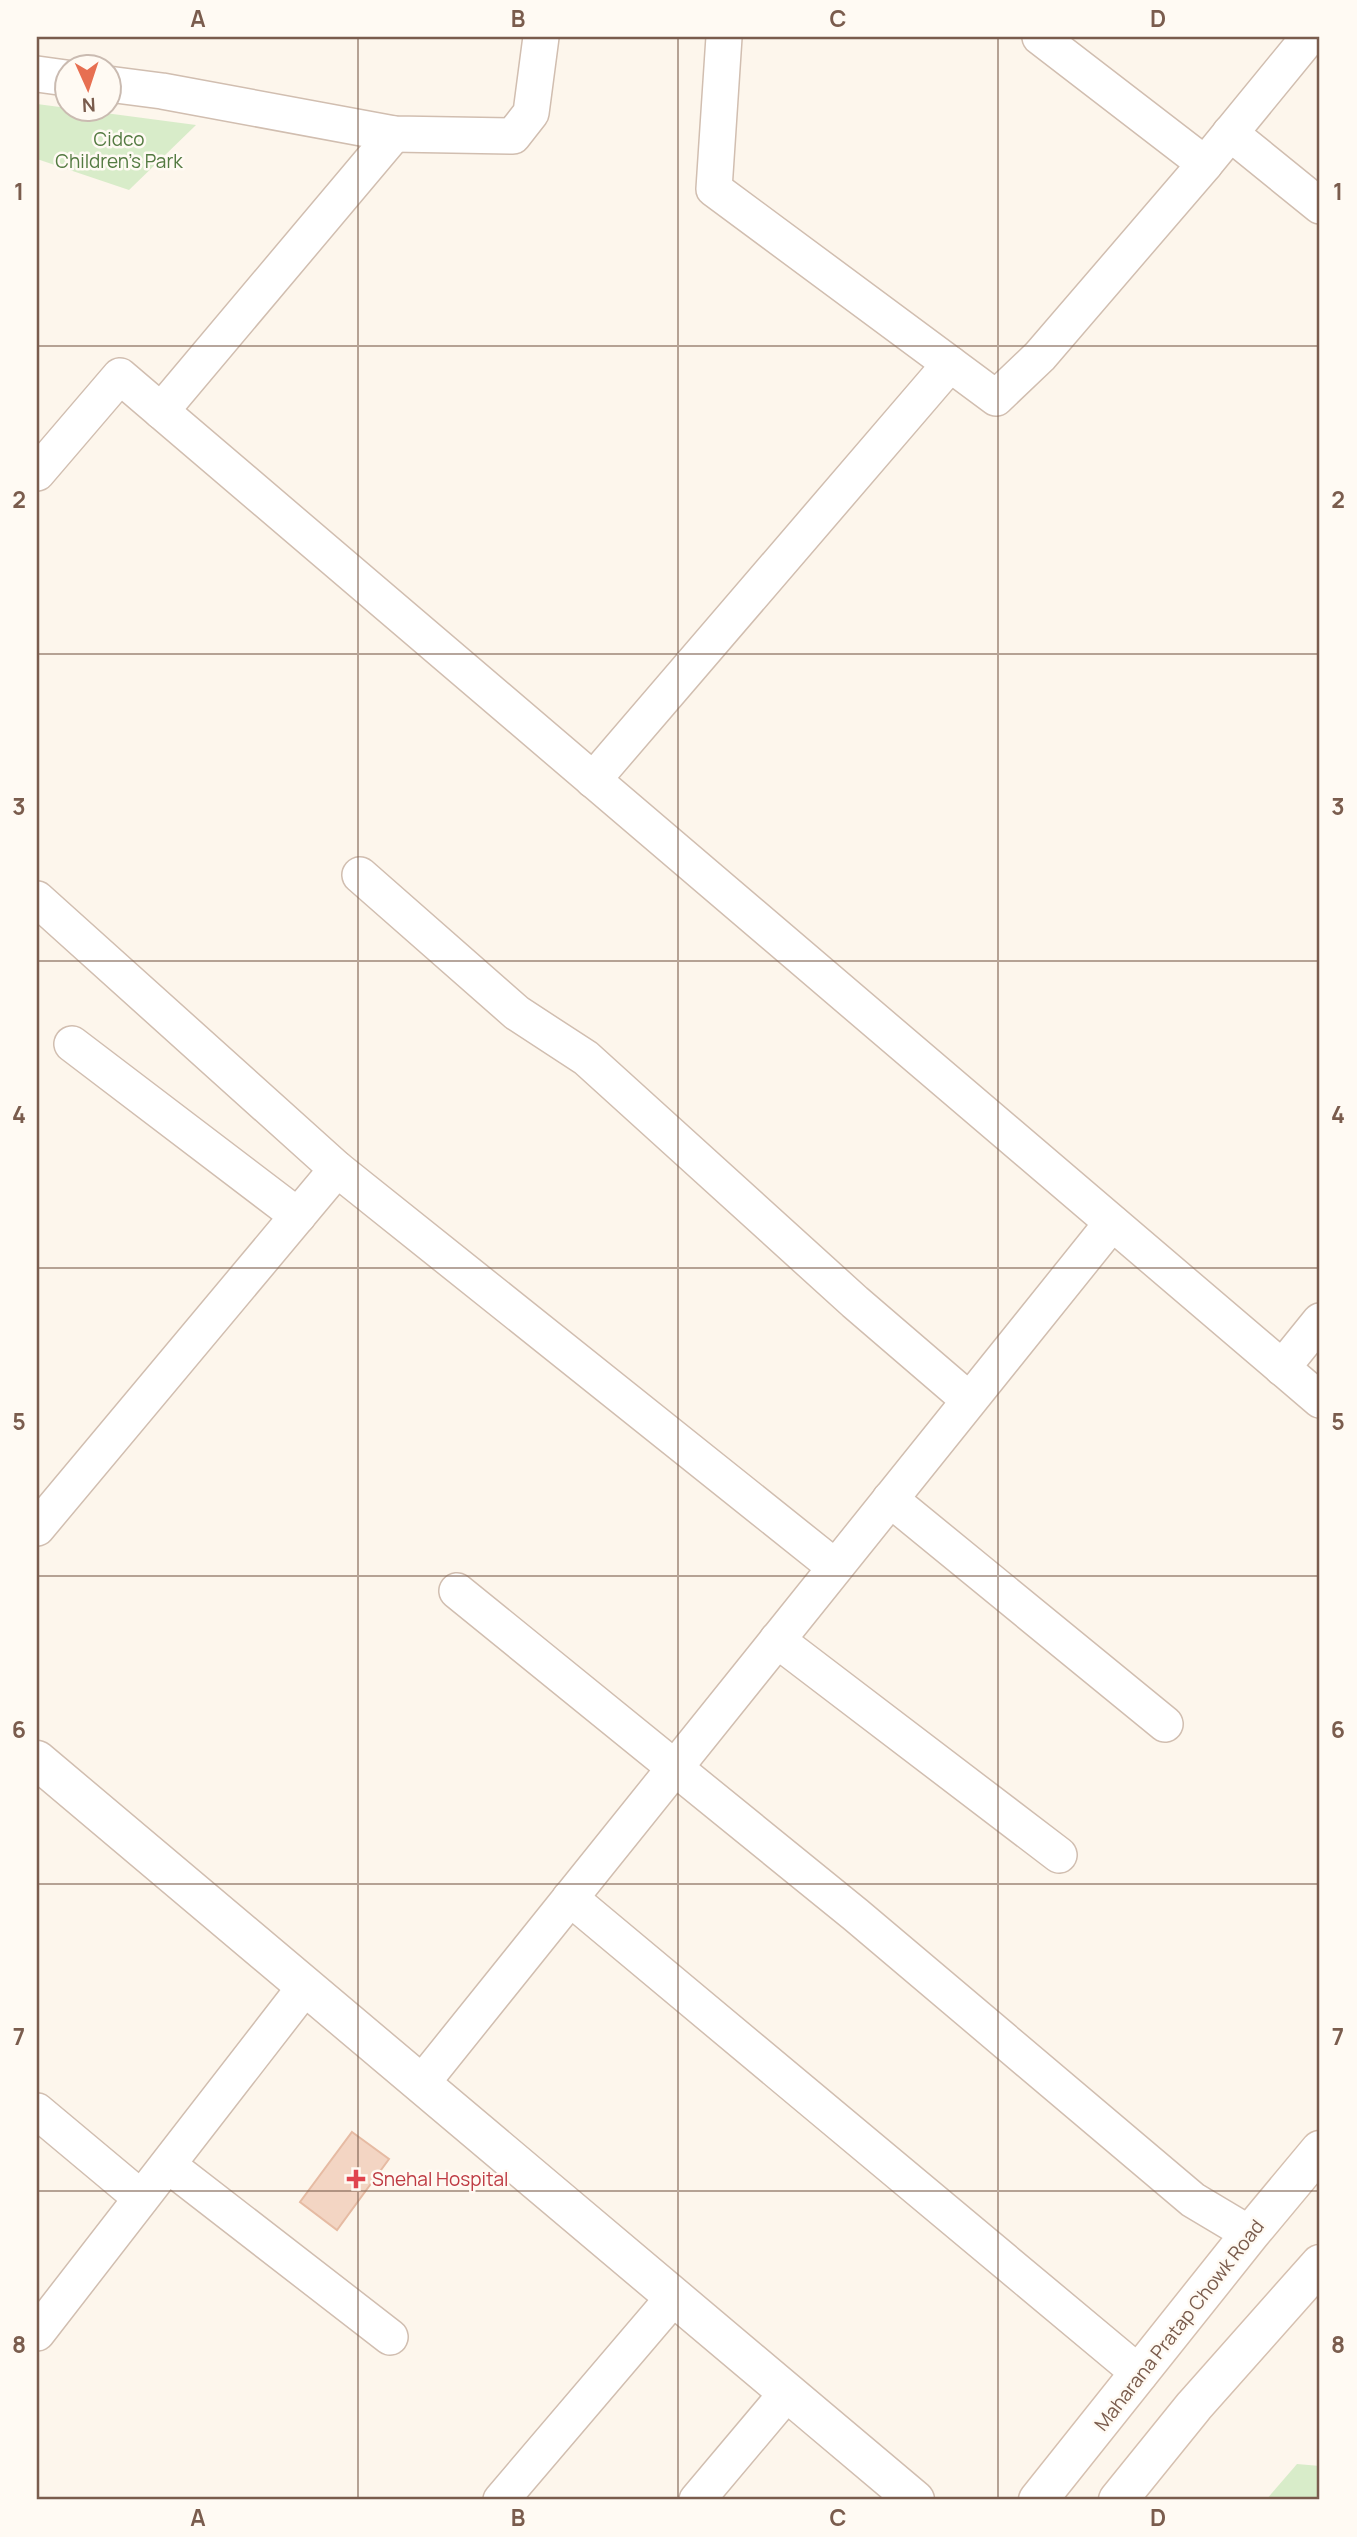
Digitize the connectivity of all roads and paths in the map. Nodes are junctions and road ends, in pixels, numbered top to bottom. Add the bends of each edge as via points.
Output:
1 (541, 37) edge
2 (724, 37) edge
3 (1040, 37) edge
4 (1309, 37) edge
5 (122, 86) edge
6 (1230, 133) junction
7 (394, 134) junction
8 (1205, 164) junction
9 (1320, 206) edge
10 (950, 363) junction
11 (161, 411) junction
12 (37, 473) edge
13 (593, 780) junction
14 (360, 875) dead end
15 (37, 899) edge
16 (72, 1044) dead end
17 (337, 1169) junction
18 (298, 1216) junction
19 (1112, 1223) junction
20 (1320, 1321) edge
21 (1282, 1368) junction
22 (1320, 1399) edge
23 (970, 1400) junction
24 (890, 1499) junction
25 (37, 1528) edge
26 (835, 1567) junction
27 (457, 1591) dead end
28 (777, 1640) junction
29 (1165, 1724) dead end
30 (37, 1760) edge
31 (675, 1768) junction
32 (1059, 1855) dead end
33 (570, 1898) junction
34 (305, 1987) junction
35 (421, 2084) junction
36 (37, 2111) edge
37 (1320, 2150) edge
38 (168, 2165) junction
39 (141, 2199) junction
40 (1250, 2234) junction
41 (1320, 2264) edge
42 (674, 2297) junction
43 (37, 2333) edge
44 (390, 2337) dead end
45 (1140, 2374) junction
46 (787, 2393) junction
47 (500, 2500) edge
48 (697, 2500) edge
49 (915, 2500) edge
50 (1038, 2500) edge
51 (1118, 2500) edge

1 - 7 street via 531,113 513,136
2 - 10 street via 714,189
3 - 8 street
4 - 6 street
5 - 7 street
6 - 8 street
6 - 9 street
7 - 11 street
8 - 10 street via 1040,356 996,398
10 - 13 street
11 - 12 street via 120,376
11 - 13 street
13 - 19 street
14 - 23 street via 517,1013 586,1058
15 - 17 street
16 - 18 street
17 - 18 street
17 - 26 street
18 - 25 street
19 - 21 street
19 - 23 street
20 - 21 street
21 - 22 street
23 - 24 street
24 - 26 street
24 - 29 street
26 - 28 street
27 - 31 street
28 - 31 street
28 - 32 street
30 - 34 street
31 - 33 street
31 - 40 street via 1193,2200
33 - 35 street
33 - 45 street
34 - 35 street
34 - 38 street
35 - 42 street
36 - 39 street
37 - 40 street, Maharana Pratap Chowk Road
38 - 39 street
38 - 44 street
39 - 43 street
40 - 45 street, Maharana Pratap Chowk Road
41 - 51 street
42 - 46 street
42 - 47 street
45 - 50 street, Maharana Pratap Chowk Road
46 - 48 street
46 - 49 street

